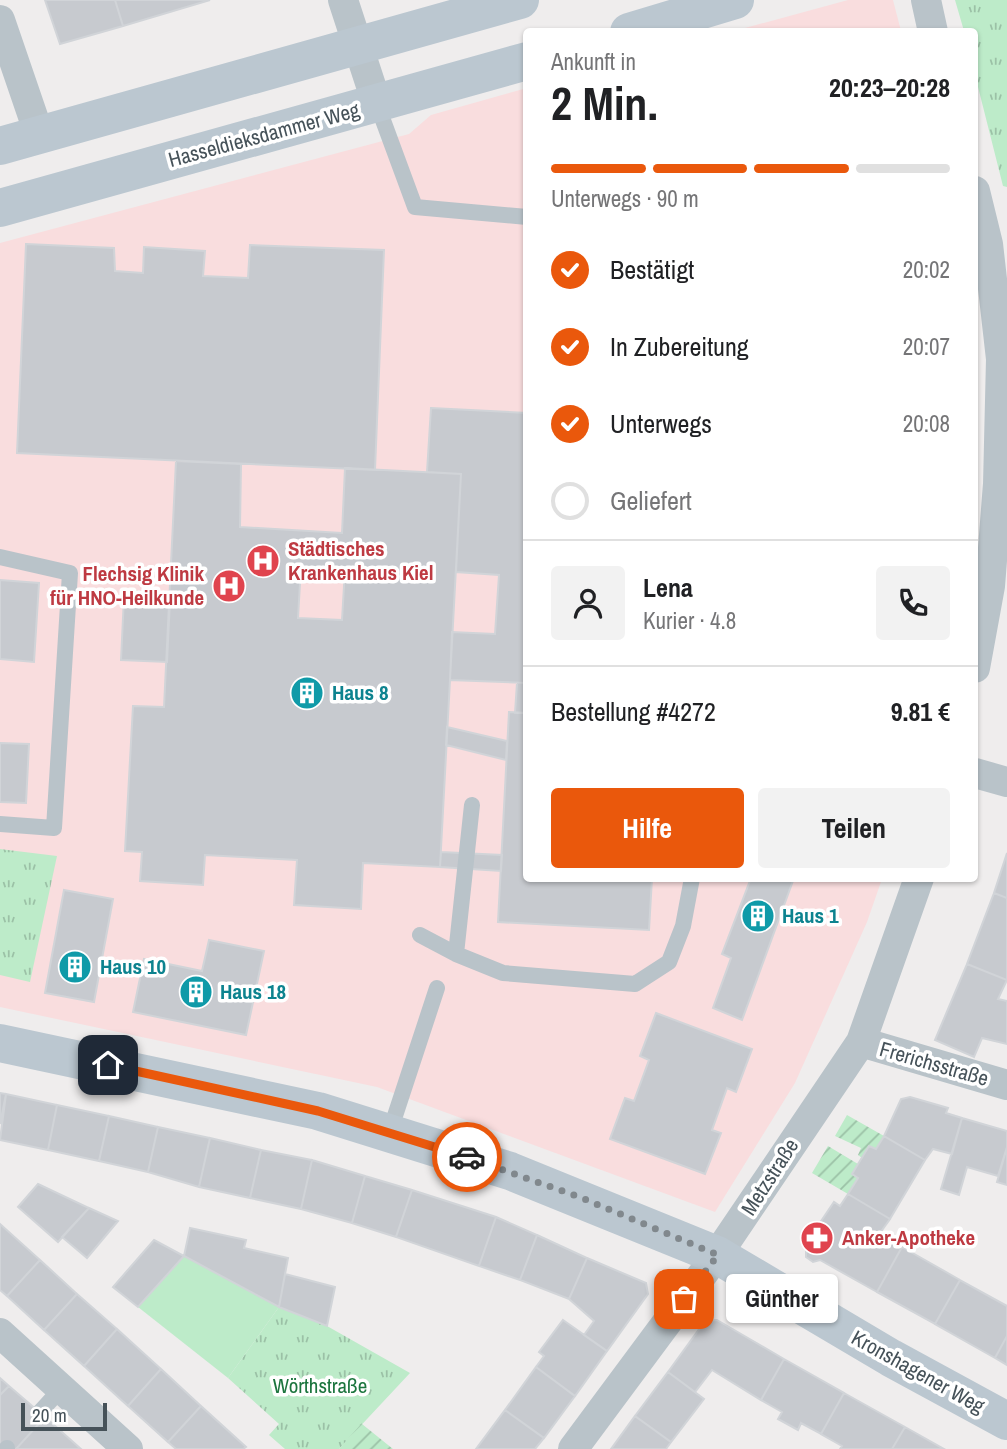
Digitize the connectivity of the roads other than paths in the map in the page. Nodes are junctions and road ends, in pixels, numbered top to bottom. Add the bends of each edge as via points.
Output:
1 (343, 0) edge
2 (520, 0) edge
3 (736, 0) edge
4 (926, 0) edge
5 (0, 20) edge
6 (642, 28) edge
7 (932, 28) edge
8 (359, 45) junction
9 (523, 62) edge
10 (377, 104) junction
11 (39, 134) junction
12 (0, 146) edge
13 (978, 198) edge
14 (0, 208) edge
15 (523, 218) edge
16 (997, 241) edge
17 (1002, 485) edge
18 (0, 557) edge
19 (980, 608) edge
20 (978, 632) edge
21 (978, 774) edge
22 (1007, 782) edge
23 (472, 805) dead end
24 (0, 824) edge
25 (691, 882) edge
26 (918, 882) edge
27 (420, 935) dead end
28 (456, 954) junction
29 (437, 988) dead end
30 (861, 1042) junction
31 (0, 1043) edge
32 (1007, 1085) edge
33 (390, 1131) junction
34 (718, 1255) junction
35 (0, 1333) edge
36 (61, 1389) junction
37 (40, 1412) dead end
38 (1007, 1421) edge
39 (128, 1449) edge
40 (573, 1449) edge

1 - 8 street
2 - 8 street
3 - 6 street
4 - 7 street
5 - 11 street
8 - 10 street
8 - 11 street
9 - 10 street, Hasseldieksdammer Weg
10 - 14 street, Hasseldieksdammer Weg
10 - 15 lane via 415,207
11 - 12 street
13 - 16 street
16 - 17 street
17 - 19 street
18 - 24 lane via 70,573 54,828
19 - 20 street
21 - 22 street
23 - 28 lane
25 - 28 lane via 683,926 669,962 635,984 503,972
26 - 30 street, Metzstraße
27 - 28 lane
29 - 33 lane
30 - 32 street, Frerichsstraße
30 - 34 street, Metzstraße
31 - 33 street, Kronshagener Weg via 305,1108
33 - 34 street, Kronshagener Weg via 510,1171
34 - 38 street, Kronshagener Weg
34 - 40 street, Metzstraße
35 - 36 street
36 - 37 lane
36 - 39 street

